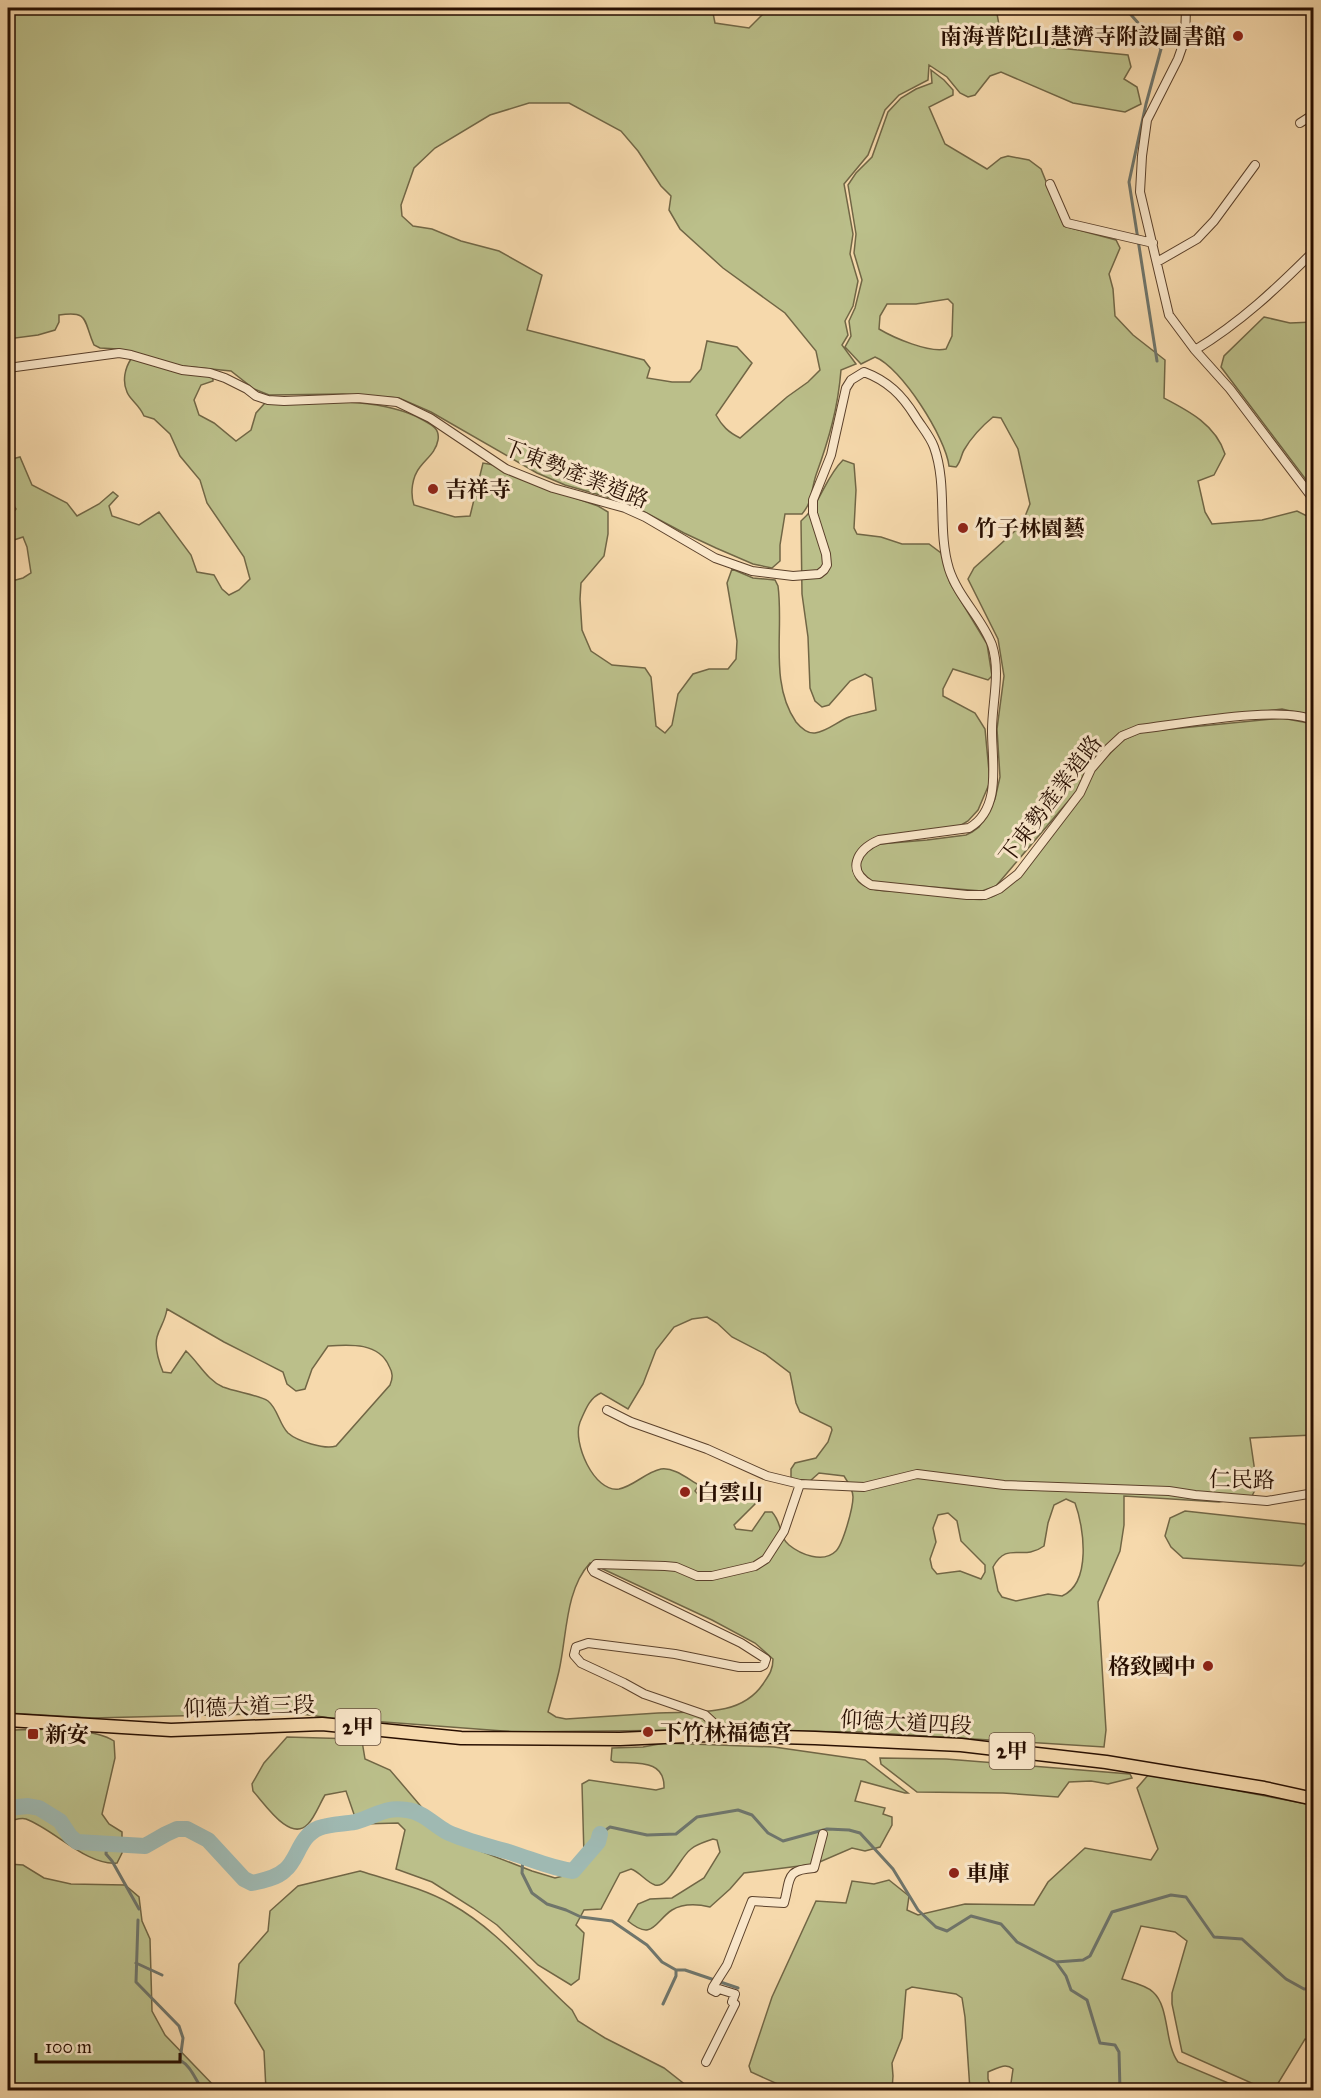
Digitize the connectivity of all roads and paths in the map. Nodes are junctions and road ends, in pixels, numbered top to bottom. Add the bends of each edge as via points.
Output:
1 (1186, 8) edge
2 (1314, 114) edge
3 (1300, 123) dead end
4 (1255, 165) dead end
5 (1050, 184) dead end
6 (1153, 243) junction
7 (1314, 250) edge
8 (1157, 262) junction
9 (1195, 350) junction
10 (8, 368) edge
11 (1314, 500) edge
12 (1314, 721) edge
13 (607, 1410) dead end
14 (800, 1484) junction
15 (1314, 1493) edge
16 (8, 1720) edge
17 (708, 1735) joint
18 (725, 1736) junction
19 (1314, 1799) edge
20 (823, 1834) dead end
21 (706, 2062) dead end
22 (1314, 2079) edge
23 (1307, 2091) edge

1 - 6 street via 1185,39 1147,120 1140,192
2 - 3 street
4 - 8 street via 1197,238
5 - 6 street via 1067,223
6 - 8 street
7 - 9 street via 1279,286 1223,333
8 - 9 street via 1169,315
9 - 11 street via 1230,389
10 - 12 street, 下東勢產業道路 via 108,353 131,355 225,378 268,400 358,398 397,402 417,410 506,469 553,488 626,508 715,558 752,571 794,576 812,575 827,565 813,500 831,455 846,388 864,372 887,382 912,411 933,446 950,571 991,642 996,659 994,783 984,812 969,828 879,840 866,846 858,857 856,870 871,885 967,895 985,895 999,889 1018,874 1080,794 1102,755 1122,736 1139,729 1262,714 1284,713
13 - 14 street, 仁民路 via 767,1476
14 - 15 street, 仁民路 via 864,1486 917,1474 1004,1485 1169,1491 1267,1501
14 - 18 street via 784,1531 766,1558 755,1566 712,1576 697,1576 665,1566 597,1564 592,1569 764,1657 764,1665 750,1668 588,1643 576,1647 574,1655 580,1663 644,1694 705,1715
16 - 17 main road, 仰德大道三段 / 2甲 via 171,1730 322,1724 461,1738
17 - 18 main road, 仰德大道四段 / 2甲
18 - 19 main road, 仰德大道四段 / 2甲 via 961,1745 1106,1762
20 - 21 street via 814,1868 797,1869 792,1874 784,1903 752,1901 712,1990 735,1994 735,2004
22 - 23 street

